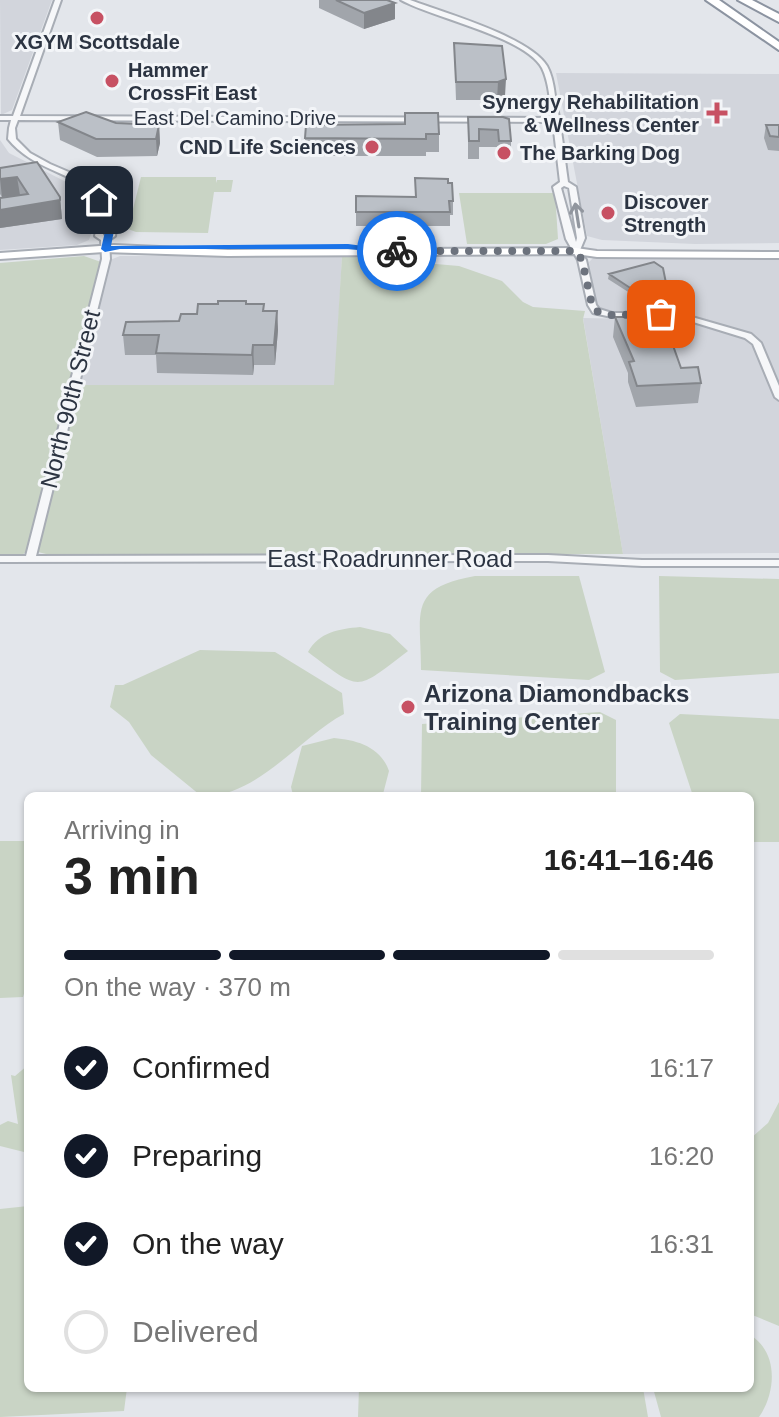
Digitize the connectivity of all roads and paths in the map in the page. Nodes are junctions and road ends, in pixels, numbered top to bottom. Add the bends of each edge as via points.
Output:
1 (58, 0) edge
2 (404, 0) edge
3 (713, 0) edge
4 (744, 0) edge
5 (779, 17) edge
6 (779, 38) edge
7 (779, 47) edge
8 (0, 118) edge
9 (16, 118) junction
10 (554, 118) junction
11 (564, 183) junction
12 (105, 244) junction
13 (779, 247) edge
14 (576, 251) junction
15 (779, 255) edge
16 (0, 256) edge
17 (779, 397) edge
18 (0, 559) edge
19 (30, 559) junction
20 (779, 563) edge

1 - 9 street
2 - 10 street via 532,53 545,68
3 - 6 highway
3 - 7 highway
4 - 5 highway
8 - 9 street, East Del Camino Drive
9 - 10 street, East Del Camino Drive
9 - 12 street, North 90th Street via 12,139 18,148 110,198 114,210
10 - 11 street
14 -> 11 street via 581,238 572,187
11 - 14 street via 557,187
12 - 14 main road via 213,253
12 - 16 main road
12 - 19 street, North 90th Street via 106,259
13 - 14 main road
14 - 15 main road
14 - 17 street via 596,311 678,315 748,336 757,343
18 - 19 street, East Roadrunner Road
19 - 20 street, East Roadrunner Road

